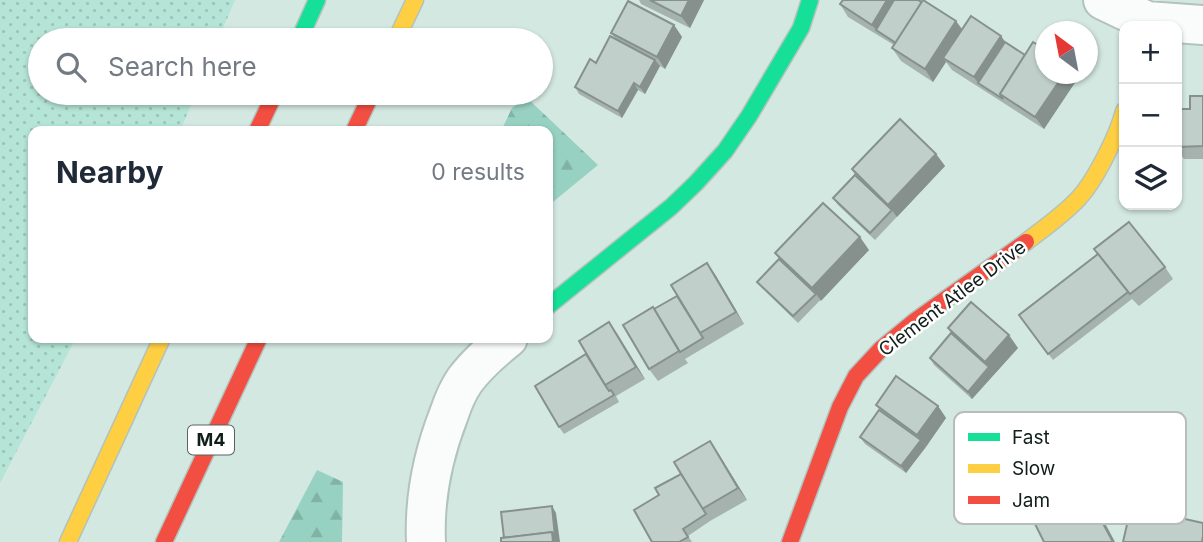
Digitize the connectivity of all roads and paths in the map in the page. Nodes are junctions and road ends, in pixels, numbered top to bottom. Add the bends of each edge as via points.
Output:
1 (317, 0) edge
2 (415, 0) edge
3 (810, 0) edge
4 (1103, 0) edge
5 (1142, 21) edge
6 (1182, 25) edge
7 (1203, 25) edge
8 (304, 28) edge
9 (402, 28) edge
10 (269, 105) edge
11 (366, 105) edge
12 (259, 126) edge
13 (356, 126) edge
14 (1119, 126) edge
15 (553, 302) edge
16 (160, 343) edge
17 (257, 343) edge
18 (502, 343) edge
19 (68, 542) edge
20 (164, 542) edge
21 (426, 542) edge
22 (790, 542) edge

1 - 8 main road
2 - 9 main road
3 - 15 main road via 801,29 725,151 671,206
4 - 5 street
6 - 7 street
10 - 12 main road
11 - 13 main road
14 - 22 main road, Clement Atlee Drive via 1078,199 915,321 856,376
16 - 19 main road
17 - 20 main road, M4
18 - 21 street via 463,382 454,400 429,482

